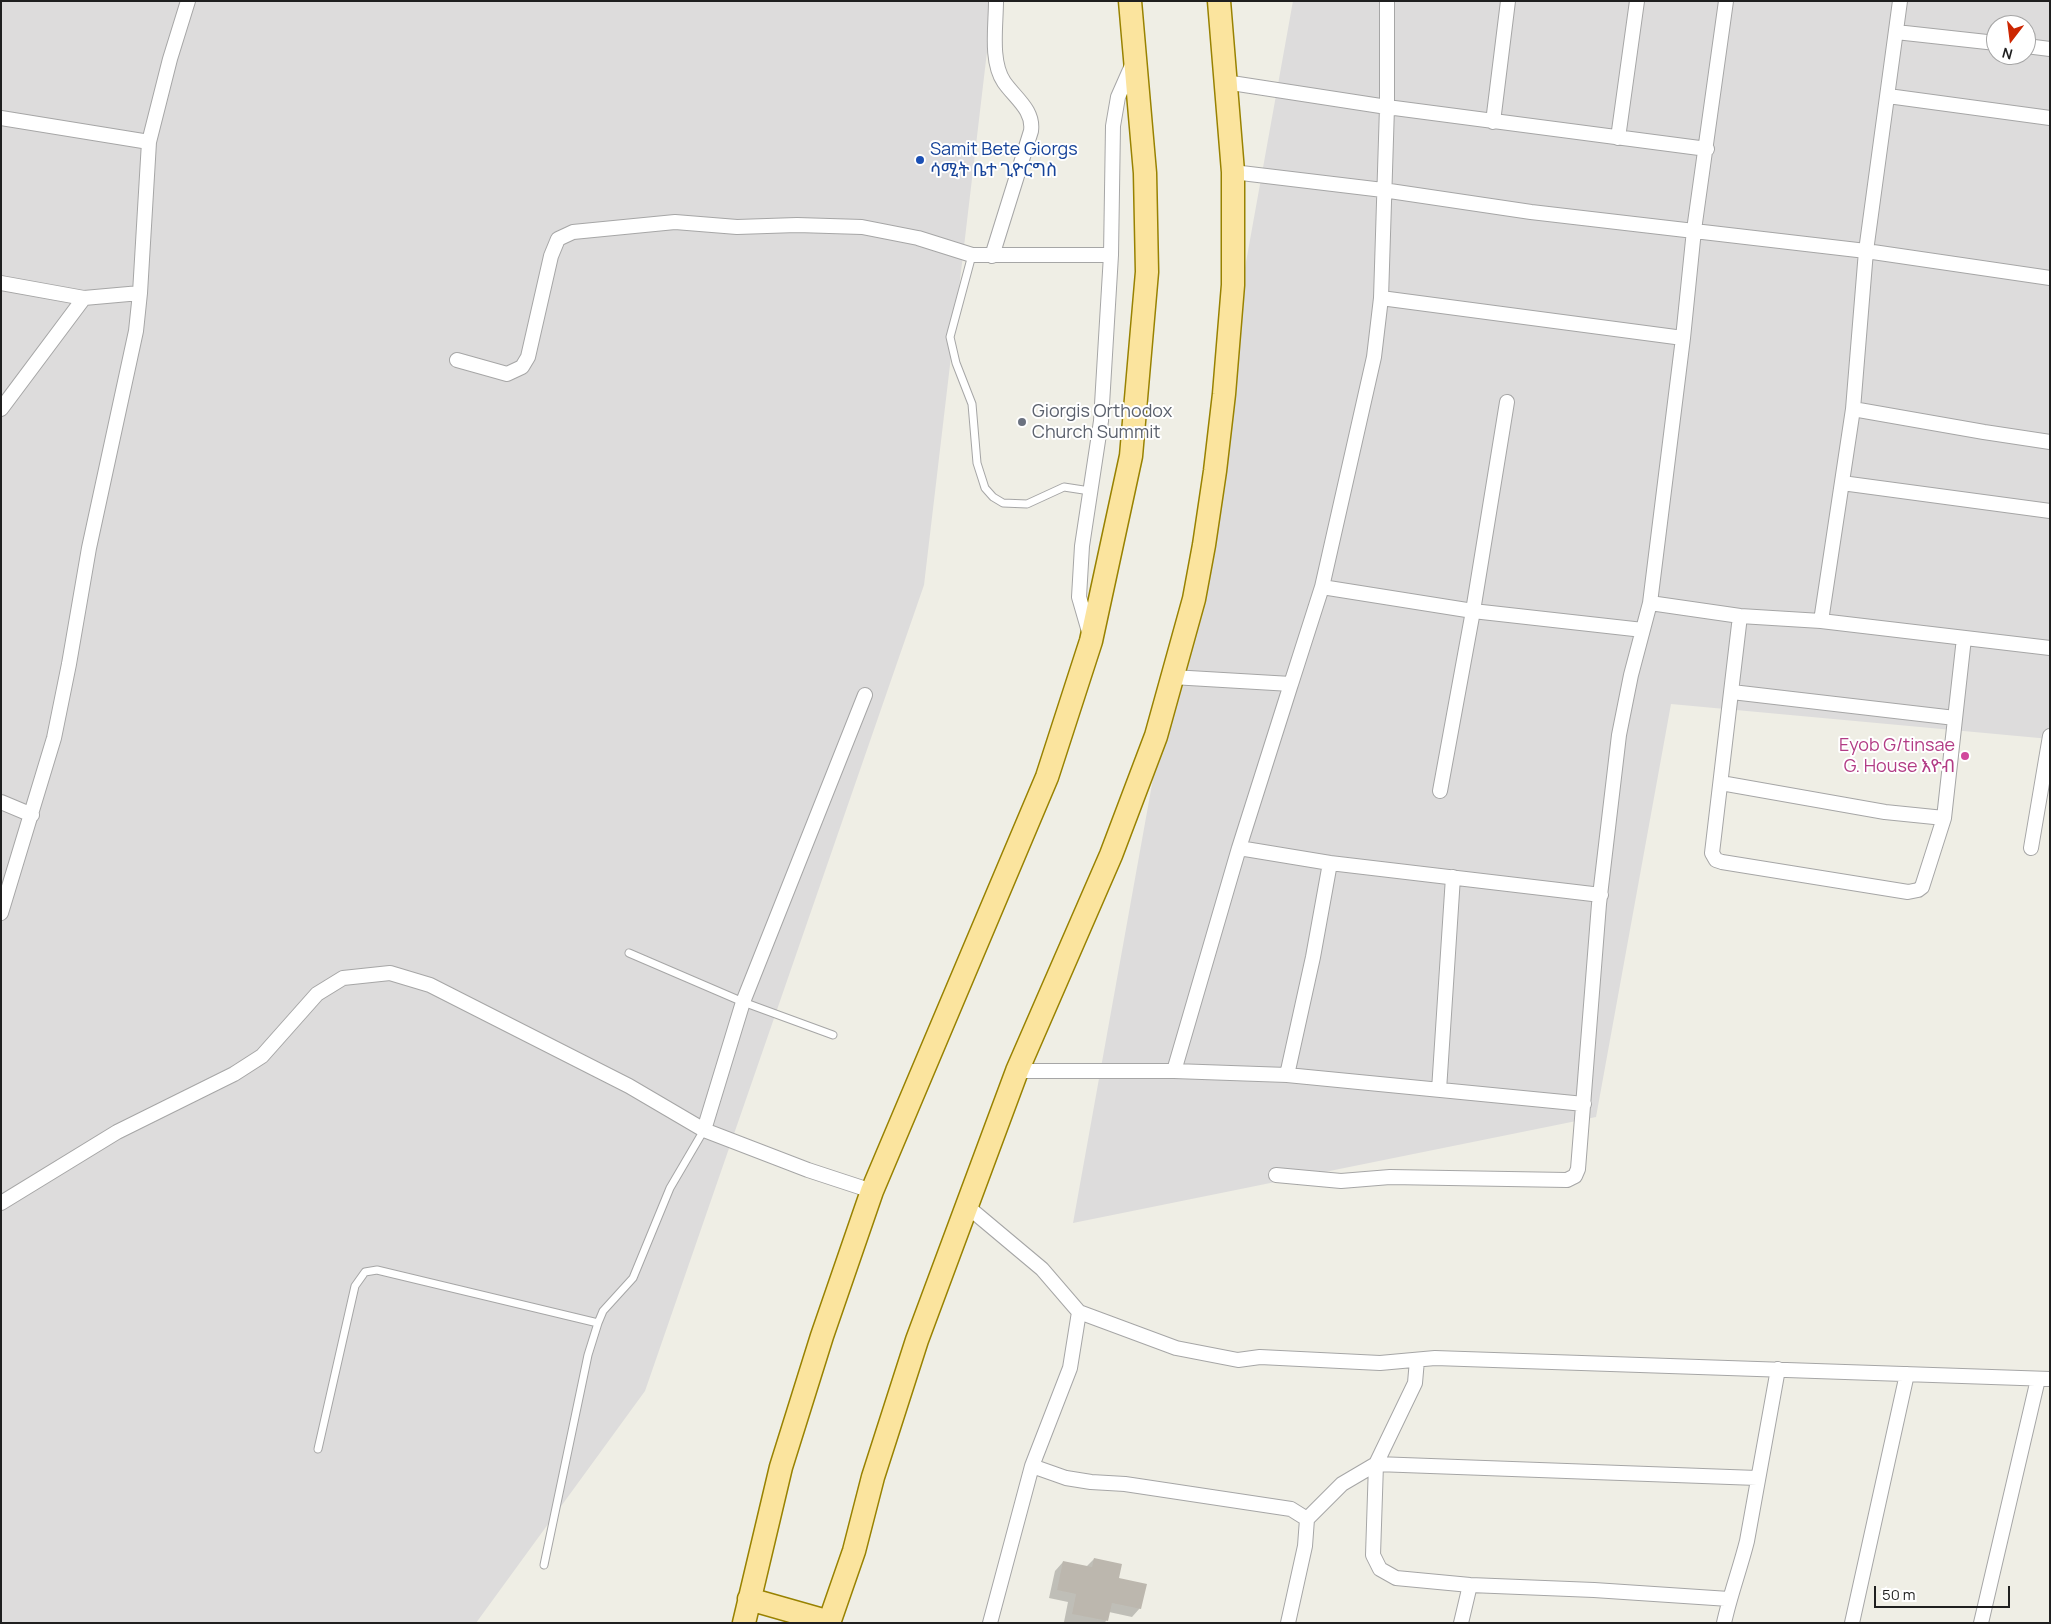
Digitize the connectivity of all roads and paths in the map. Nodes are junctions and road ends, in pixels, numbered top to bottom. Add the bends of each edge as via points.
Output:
1 (188, 1) edge
2 (996, 1) edge
3 (1130, 1) edge
4 (1219, 1) edge
5 (1387, 1) edge
6 (1508, 1) edge
7 (1637, 1) edge
8 (1726, 1) edge
9 (1900, 1) edge
10 (1896, 32) junction
11 (1986, 42) edge
12 (2036, 47) edge
13 (2050, 49) edge
14 (1135, 58) junction
15 (1225, 82) junction
16 (1888, 96) junction
17 (1387, 107) junction
18 (1, 118) edge
19 (2050, 118) edge
20 (1493, 122) junction
21 (1618, 138) junction
22 (149, 142) junction
23 (1707, 149) junction
24 (1233, 172) junction
25 (1383, 190) junction
26 (1694, 230) junction
27 (1866, 251) junction
28 (972, 255) junction
29 (1112, 255) junction
30 (992, 256) junction
31 (2050, 278) edge
32 (1, 283) edge
33 (140, 293) junction
34 (84, 298) junction
35 (1381, 298) junction
36 (1683, 338) junction
37 (457, 360) dead end
38 (1507, 402) dead end
39 (1, 409) edge
40 (1853, 409) junction
41 (2050, 442) edge
42 (1842, 483) junction
43 (1090, 490) junction
44 (2050, 511) edge
45 (1322, 586) junction
46 (1650, 603) junction
47 (1473, 611) junction
48 (1740, 616) junction
49 (1821, 621) junction
50 (1643, 630) junction
51 (1964, 638) junction
52 (1091, 641) junction
53 (2050, 648) edge
54 (1172, 677) junction
55 (1291, 684) junction
56 (1732, 692) junction
57 (865, 695) dead end
58 (1955, 718) junction
59 (2050, 736) edge
60 (1721, 783) junction
61 (1440, 791) dead end
62 (1, 802) edge
63 (32, 815) junction
64 (1944, 818) junction
65 (1239, 848) junction
66 (2031, 848) dead end
67 (1330, 863) junction
68 (1453, 877) junction
69 (1601, 895) junction
70 (1, 913) edge
71 (629, 953) dead end
72 (743, 1002) junction
73 (833, 1036) dead end
74 (1017, 1071) junction
75 (1174, 1071) junction
76 (1287, 1075) junction
77 (1439, 1090) junction
78 (1584, 1104) junction
79 (704, 1130) junction
80 (1276, 1175) dead end
81 (872, 1191) junction
82 (1, 1203) edge
83 (968, 1207) junction
84 (1079, 1312) junction
85 (598, 1323) junction
86 (1417, 1360) junction
87 (1778, 1369) junction
88 (1906, 1374) junction
89 (2044, 1379) edge
90 (318, 1449) dead end
91 (1376, 1464) junction
92 (1032, 1466) junction
93 (1757, 1478) junction
94 (1307, 1519) junction
95 (544, 1565) dead end
96 (1470, 1585) junction
97 (1729, 1598) junction
98 (749, 1599) junction
99 (829, 1622) edge
100 (744, 1623) edge
101 (990, 1623) edge
102 (1288, 1623) edge
103 (1461, 1623) edge
104 (1724, 1623) edge
105 (1852, 1623) edge
106 (1981, 1623) edge

1 - 22 street
2 - 30 street via 998,68 1003,81 1033,120
3 - 14 main road
4 - 15 main road
5 - 17 street
6 - 20 street
7 - 21 street
8 - 23 street
9 - 10 street
10 - 11 street
10 - 16 street
12 - 13 street
14 - 29 street via 1118,97 1113,126
14 - 52 main road via 1144,173 1147,272 1131,456
15 - 17 street
15 - 24 main road
16 - 19 street
16 - 27 street
17 - 20 street
17 - 25 street
18 - 22 street
20 - 21 street
21 - 23 street
22 - 33 street
23 - 26 street
24 - 25 street
24 - 54 main road via 1233,285 1224,394 1204,545 1194,599
25 - 26 street via 1531,212
25 - 35 street
26 - 27 street
26 - 36 street
27 - 31 street
27 - 40 street
28 - 30 street
28 - 37 street via 918,238 862,227 737,227 675,222 573,232 558,239 551,256 528,357 522,367 507,374
28 - 43 lane via 950,337 972,404 977,463 984,488 1003,503 1028,504 1064,487
29 - 30 street
29 - 43 street via 1101,421
32 - 34 street
33 - 34 street
33 - 63 street via 136,331 90,548 70,664 54,738
34 - 39 street
35 - 36 street
35 - 45 street via 1367,394
36 - 46 street
38 - 47 street
40 - 41 street
40 - 42 street
42 - 44 street
42 - 49 street
43 - 52 street via 1079,597
45 - 47 street
45 - 55 street
46 - 48 street
46 - 50 street
47 - 50 street
47 - 61 street
48 - 49 street
48 - 56 street
49 - 51 street
50 - 69 street via 1619,735
51 - 53 street
51 - 58 street
52 - 81 main road via 1047,777
54 - 55 street
54 - 74 main road via 1156,736 1111,855
55 - 65 street
56 - 58 street
56 - 60 street
57 - 72 street
58 - 64 street
59 - 66 street
60 - 64 street via 1885,812
60 - 64 street via 1712,853 1716,860 1908,892 1922,887
62 - 63 street
63 - 70 street
65 - 67 street
65 - 75 street
67 - 68 street
67 - 76 street
68 - 69 street
68 - 77 street
69 - 78 street
71 - 72 lane
72 - 73 lane
72 - 79 street
74 - 75 street
74 - 83 main road
75 - 76 street
76 - 77 street
77 - 78 street
78 - 80 street via 1578,1170 1567,1180 1390,1177 1341,1181
79 - 81 street
79 - 82 street via 630,1086 430,985 390,972 343,978 317,994 262,1056 234,1074 117,1132
79 - 85 lane via 670,1188 633,1278 603,1311
81 - 98 main road via 781,1467
83 - 84 street via 1042,1269
83 - 99 main road via 914,1350 872,1477 854,1551
84 - 86 street via 1176,1348 1238,1360 1260,1357 1366,1363
84 - 92 street via 1070,1368
85 - 90 lane via 377,1270 365,1272 355,1286
85 - 95 lane via 588,1355
86 - 87 street
86 - 91 street via 1415,1382
87 - 88 street
87 - 93 street
88 - 89 street
88 - 105 street
89 - 106 street
91 - 93 street
91 - 94 street via 1342,1484
91 - 96 street via 1373,1555 1380,1569 1396,1578
92 - 94 street via 1066,1478 1291,1509
92 - 101 street
93 - 97 street via 1740,1568
94 - 102 street via 1306,1546
96 - 97 street
96 - 103 street
97 - 104 street
98 - 99 main road
98 - 100 main road

